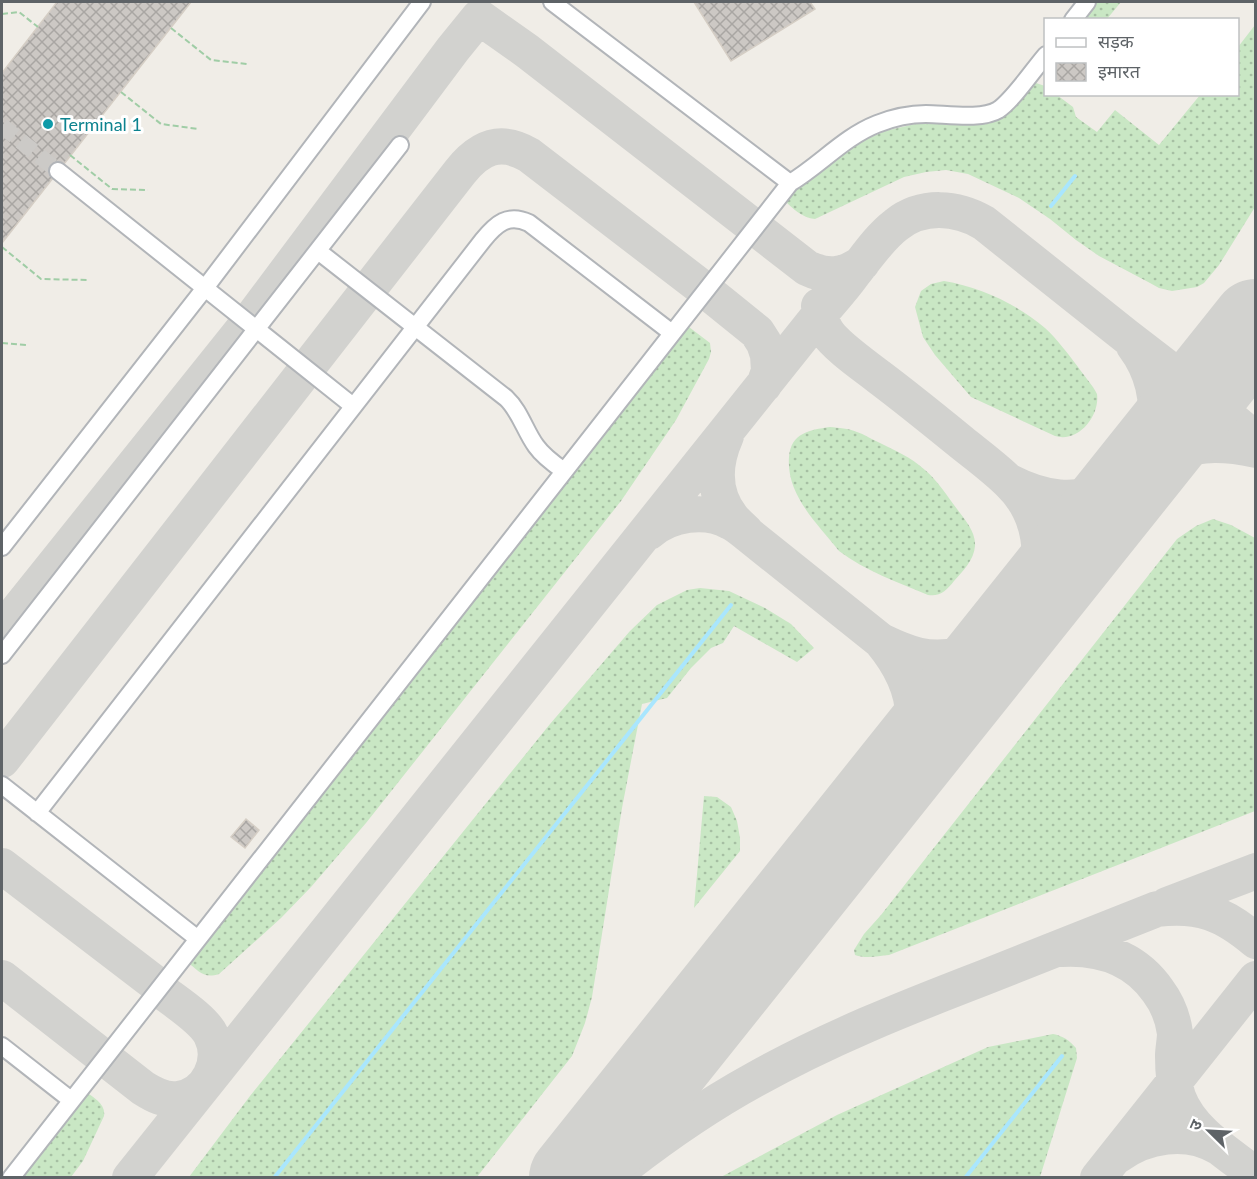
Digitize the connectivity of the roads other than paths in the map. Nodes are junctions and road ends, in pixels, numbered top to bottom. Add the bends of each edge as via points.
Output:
1 (422, 2) edge
2 (552, 2) edge
3 (1087, 2) edge
4 (1075, 18) edge
5 (1044, 57) edge
6 (400, 145) dead end
7 (58, 171) tunnel mouth
8 (790, 183) junction
9 (318, 251) junction
10 (205, 288) junction
11 (415, 328) junction
12 (256, 329) junction
13 (672, 333) junction
14 (353, 406) junction
15 (564, 471) junction
16 (2, 547) edge
17 (2, 654) edge
18 (2, 785) edge
19 (37, 813) junction
20 (198, 939) junction
21 (2, 1046) edge
22 (72, 1100) junction
23 (11, 1178) edge

1 - 10 lane
2 - 8 lane
3 - 4 lane
5 - 8 lane via 1009,100 992,113 924,114 881,123 840,145
6 - 9 lane
7 - 10 lane
8 - 13 lane
9 - 11 lane
9 - 12 lane
10 - 12 lane
10 - 16 lane
11 - 13 lane via 492,229 516,219 529,223
11 - 14 lane
11 - 15 lane via 511,403 536,447
12 - 14 lane
12 - 17 lane
13 - 15 lane
14 - 19 lane
15 - 20 lane
18 - 19 lane
19 - 20 lane
20 - 22 lane
21 - 22 lane
22 - 23 lane

